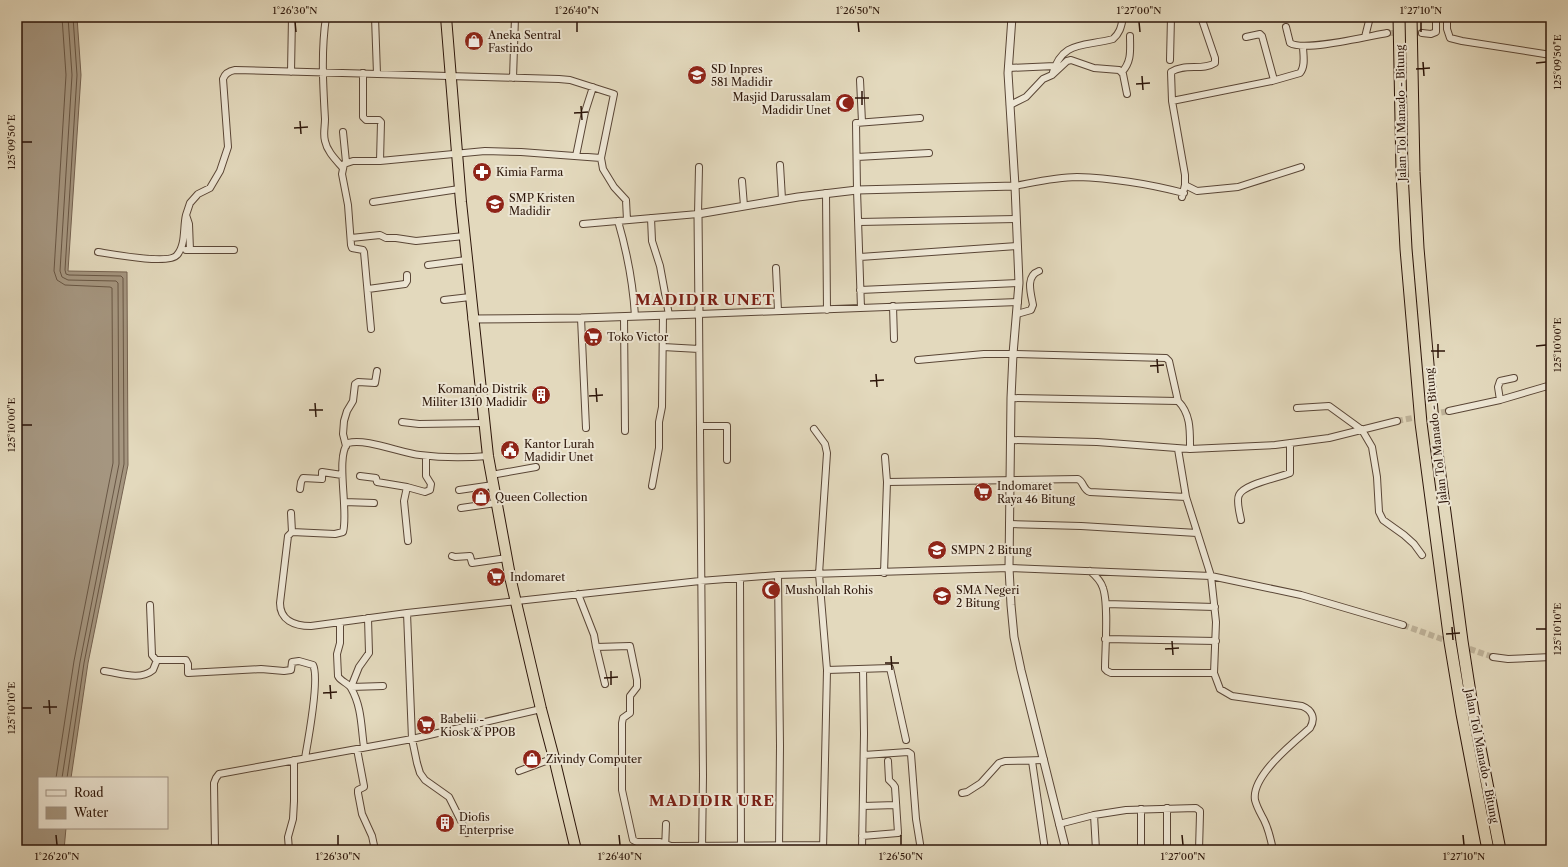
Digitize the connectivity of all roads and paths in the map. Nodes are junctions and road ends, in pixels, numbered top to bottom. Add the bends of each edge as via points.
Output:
1 (292, 17) edge
2 (326, 17) edge
3 (375, 17) edge
4 (426, 17) edge
5 (446, 17) edge
6 (515, 17) edge
7 (1012, 17) edge
8 (1125, 17) edge
9 (1171, 17) edge
10 (1200, 17) edge
11 (1370, 17) edge
12 (1399, 17) edge
13 (1411, 17) edge
14 (1436, 17) edge
15 (1447, 17) edge
16 (423, 18) edge
17 (1286, 27) dead end
18 (1387, 34) tunnel mouth
19 (1422, 34) tunnel mouth
20 (1130, 36) dead end
21 (1246, 37) dead end
22 (1365, 37) junction
23 (1303, 46) junction
24 (1551, 55) edge
25 (1170, 60) dead end
26 (1055, 66) junction
27 (1008, 68) junction
28 (291, 72) junction
29 (323, 72) junction
30 (1122, 72) junction
31 (363, 73) junction
32 (378, 74) junction
33 (1052, 75) junction
34 (451, 76) junction
35 (513, 78) junction
36 (860, 80) dead end
37 (1274, 80) junction
38 (594, 87) junction
39 (1127, 94) dead end
40 (1172, 101) junction
41 (1010, 105) junction
42 (920, 118) dead end
43 (862, 122) junction
44 (343, 132) dead end
45 (456, 153) junction
46 (930, 153) dead end
47 (576, 156) junction
48 (857, 157) junction
49 (601, 158) junction
50 (380, 161) junction
51 (344, 164) junction
52 (780, 165) dead end
53 (699, 167) dead end
54 (1301, 167) dead end
55 (742, 181) dead end
56 (1185, 185) junction
57 (1016, 186) junction
58 (459, 189) junction
59 (857, 190) junction
60 (826, 193) junction
61 (782, 199) junction
62 (373, 202) dead end
63 (744, 206) junction
64 (698, 214) junction
65 (186, 215) junction
66 (651, 218) junction
67 (1016, 219) junction
68 (627, 220) junction
69 (618, 221) junction
70 (859, 222) junction
71 (583, 224) dead end
72 (464, 236) junction
73 (351, 238) junction
74 (1017, 246) junction
75 (180, 249) junction
76 (190, 250) junction
77 (234, 250) dead end
78 (98, 252) dead end
79 (860, 257) junction
80 (466, 260) junction
81 (428, 265) dead end
82 (776, 268) dead end
83 (1039, 271) dead end
84 (407, 275) dead end
85 (1019, 284) junction
86 (368, 289) junction
87 (860, 290) junction
88 (470, 297) junction
89 (444, 300) dead end
90 (1018, 302) junction
91 (892, 306) junction
92 (861, 308) junction
93 (827, 310) junction
94 (778, 311) junction
95 (699, 314) junction
96 (1016, 314) junction
97 (666, 315) junction
98 (635, 316) junction
99 (624, 317) junction
100 (581, 318) junction
101 (472, 319) junction
102 (371, 329) dead end
103 (894, 339) dead end
104 (663, 347) junction
105 (700, 350) junction
106 (1013, 354) junction
107 (918, 360) dead end
108 (377, 371) dead end
109 (1514, 378) dead end
110 (1551, 385) edge
111 (1011, 398) junction
112 (1500, 400) junction
113 (1178, 401) junction
114 (1297, 408) dead end
115 (1449, 411) tunnel mouth
116 (1397, 421) tunnel mouth
117 (402, 422) dead end
118 (484, 423) junction
119 (700, 426) junction
120 (586, 428) dead end
121 (814, 429) dead end
122 (1362, 430) junction
123 (625, 431) dead end
124 (1011, 440) junction
125 (1290, 443) junction
126 (346, 446) junction
127 (1178, 449) junction
128 (1190, 449) junction
129 (426, 456) junction
130 (488, 456) junction
131 (885, 457) dead end
132 (727, 460) dead end
133 (536, 467) dead end
134 (342, 475) junction
135 (360, 476) dead end
136 (492, 480) junction
137 (1009, 480) junction
138 (887, 482) junction
139 (652, 486) dead end
140 (407, 487) junction
141 (300, 489) dead end
142 (459, 490) dead end
143 (1186, 497) junction
144 (344, 502) junction
145 (374, 503) dead end
146 (496, 503) junction
147 (461, 508) dead end
148 (291, 513) dead end
149 (1241, 520) dead end
150 (1009, 524) junction
151 (292, 532) junction
152 (1197, 533) junction
153 (408, 541) dead end
154 (1422, 555) dead end
155 (452, 556) dead end
156 (507, 558) junction
157 (1008, 568) junction
158 (1090, 571) junction
159 (884, 573) junction
160 (819, 574) junction
161 (778, 575) junction
162 (1212, 576) junction
163 (740, 578) junction
164 (700, 580) junction
165 (578, 594) junction
166 (516, 601) junction
167 (1106, 604) junction
168 (150, 605) dead end
169 (1215, 608) junction
170 (407, 613) junction
171 (368, 618) junction
172 (340, 622) junction
173 (1403, 625) tunnel mouth
174 (1105, 639) junction
175 (1216, 641) junction
176 (596, 647) junction
177 (1493, 657) tunnel mouth
178 (1551, 657) edge
179 (157, 660) junction
180 (863, 669) junction
181 (104, 670) dead end
182 (827, 670) junction
183 (1214, 673) junction
184 (605, 684) dead end
185 (383, 686) dead end
186 (351, 687) junction
187 (541, 709) junction
188 (412, 739) junction
189 (906, 740) dead end
190 (364, 747) junction
191 (357, 749) junction
192 (864, 755) junction
193 (305, 758) junction
194 (554, 758) junction
195 (294, 760) junction
196 (1044, 760) junction
197 (888, 761) dead end
198 (1032, 761) junction
199 (519, 772) dead end
200 (962, 793) dead end
201 (896, 805) junction
202 (863, 806) junction
203 (1167, 808) junction
204 (1141, 809) junction
205 (1094, 815) junction
206 (666, 824) dead end
207 (1059, 824) junction
208 (467, 832) dead end
209 (862, 836) junction
210 (665, 847) edge
211 (702, 848) edge
212 (740, 848) edge
213 (779, 848) edge
214 (823, 848) edge
215 (214, 850) edge
216 (289, 850) edge
217 (375, 850) edge
218 (576, 850) edge
219 (862, 850) edge
220 (921, 850) edge
221 (1045, 850) edge
222 (1066, 850) edge
223 (1096, 850) edge
224 (1141, 850) edge
225 (1168, 850) edge
226 (1199, 850) edge
227 (1273, 850) edge
228 (1488, 850) edge
229 (1500, 850) edge

1 - 28 street
2 - 29 street
3 - 32 street
4 - 16 street
5 - 34 highway
6 - 35 street
7 - 27 street
8 - 26 street via 1118,35 1113,39 1070,48 1063,53
9 - 25 street
10 - 40 street via 1215,63 1208,66 1180,67 1171,72
11 - 22 street
12 - 228 highway, Jalan Tol Manado - Bitung via 1406,249 1421,423 1451,650
13 - 229 highway, Jalan Tol Manado - Bitung via 1418,248 1433,422 1462,641
14 - 19 street via 1436,32
15 - 24 street via 1450,38
17 - 23 street via 1290,43
18 - 22 street
20 - 30 street via 1128,65
21 - 37 street via 1260,34 1262,36
22 - 23 street
23 - 37 street via 1302,70
26 - 27 street
26 - 33 street
27 - 41 street
28 - 29 street
28 - 65 street via 231,70 224,75 228,137 226,155 210,188 193,198
29 - 31 street
29 - 51 street via 324,140 332,156
30 - 33 street via 1088,67 1071,60
30 - 39 street
31 - 32 street
31 - 50 street via 363,117 366,120 381,122
32 - 34 street
33 - 41 street via 1043,79 1026,97
34 - 35 street
34 - 45 highway
35 - 38 street via 570,80
36 - 43 street
37 - 40 street
38 - 47 street via 585,112
38 - 49 street via 614,94
40 - 56 street
41 - 57 street
42 - 43 street
43 - 48 street via 856,123
44 - 51 street
45 - 47 street via 506,151
45 - 50 street
45 - 58 highway
46 - 48 street
47 - 49 street
48 - 59 street
49 - 68 street via 603,169 626,200
50 - 51 street
51 - 73 street via 342,174 349,209
52 - 61 street
53 - 64 street
54 - 56 street via 1238,187 1197,191
55 - 63 street
56 - 57 street via 1183,195 1150,185 1076,177
57 - 59 street
57 - 67 street
58 - 62 street
58 - 72 highway
59 - 60 street
59 - 70 street
60 - 61 street
60 - 93 street
61 - 63 street
63 - 64 street
64 - 66 street
64 - 95 street
65 - 75 street
65 - 76 street
66 - 68 street
66 - 97 street via 652,241 660,266
67 - 70 street
67 - 74 street
68 - 69 street
69 - 71 street
69 - 98 street via 634,292
70 - 79 street
72 - 73 street via 416,241 380,235
72 - 80 highway
73 - 86 street via 352,248 364,252
74 - 79 street
74 - 85 street
75 - 76 street
75 - 78 street via 178,255 166,259 126,257
76 - 77 street
79 - 87 street
80 - 81 street
80 - 88 highway
82 - 94 street
83 - 96 street via 1031,277 1032,310
84 - 86 street via 405,284
85 - 87 street
85 - 90 street
86 - 102 street
87 - 92 street
88 - 89 street
88 - 101 highway
90 - 91 street
90 - 96 street
91 - 92 street
91 - 103 street
92 - 93 street
93 - 94 street
94 - 95 street
95 - 97 street
95 - 105 street
96 - 106 street
97 - 98 street
97 - 104 street
98 - 99 street
99 - 100 street
99 - 123 street
100 - 101 street
100 - 120 street
101 - 118 highway
104 - 105 street
104 - 139 street via 659,448
105 - 119 street
106 - 107 street
106 - 111 street
106 - 113 street via 1166,358 1169,360
108 - 126 street via 375,383 355,384 353,401 344,421 343,434
109 - 112 street via 1500,381
110 - 112 street
111 - 113 street
111 - 124 street
112 - 115 street
113 - 128 street via 1189,420
114 - 122 street via 1329,406
116 - 122 street
117 - 118 street
118 - 130 highway
119 - 132 street via 727,426
119 - 164 street
121 - 160 street via 825,444 827,453
122 - 125 street via 1329,438
122 - 154 street via 1372,446 1379,512 1383,520 1404,535
124 - 127 street via 1097,442
124 - 137 street
125 - 128 street
125 - 149 street via 1290,473 1248,487 1241,492 1238,498
126 - 129 street via 352,442 374,444
126 - 134 street
127 - 128 street
127 - 143 street
129 - 130 street
129 - 140 street via 426,476 431,484 430,490 425,492
130 - 136 highway
131 - 138 street
133 - 136 street
134 - 141 street via 322,472 322,479 303,478
134 - 144 street
135 - 140 street
136 - 142 street
136 - 146 highway
137 - 138 street
137 - 143 street via 1078,480 1090,492
137 - 150 street
138 - 159 street
140 - 153 street via 404,501
143 - 152 street
144 - 145 street
144 - 151 street via 344,530 341,533
146 - 147 street
146 - 156 highway
148 - 151 street
150 - 152 street
150 - 157 street
151 - 172 street via 288,536 280,611 289,621 302,626
152 - 162 street
155 - 156 street via 470,556 472,563
156 - 166 highway
157 - 158 street
157 - 159 street
157 - 196 street via 1014,637
158 - 162 street
158 - 167 street via 1102,585
159 - 160 street
160 - 161 street
160 - 182 street
161 - 163 street
161 - 213 street
162 - 169 street
162 - 173 street via 1301,595
163 - 164 street
163 - 212 street
164 - 165 street
164 - 211 street
165 - 166 street
165 - 176 street via 594,634
166 - 170 street
166 - 187 highway
167 - 169 street
167 - 174 street
168 - 179 street via 152,655
169 - 175 street
170 - 171 street
170 - 188 street
171 - 172 street
171 - 186 street via 369,653 359,667
172 - 186 street via 338,676
174 - 175 street
174 - 183 street via 1105,669 1110,673
175 - 183 street
176 - 184 street
176 - 210 street via 630,646 637,680 630,696 630,713 622,720 622,790 633,840 660,842
177 - 178 street
179 - 181 street via 153,670 143,675 133,676
179 - 193 street via 186,660 187,672 191,674 261,669 287,671 291,670 294,661 311,663 315,667 314,699
180 - 182 street
180 - 189 street via 890,668
180 - 192 street
182 - 214 street
183 - 227 street via 1217,684 1225,693 1232,696 1302,706 1312,714 1313,723 1310,728 1269,767 1256,790 1257,806 1269,833
185 - 186 street
186 - 190 street via 362,717
187 - 188 street
187 - 194 highway
188 - 190 street
188 - 208 street via 420,773 425,780 449,797
190 - 191 street
191 - 193 street
191 - 217 street via 364,786 358,793 362,814
192 - 202 street
192 - 220 street via 908,752 911,754
193 - 195 street
194 - 199 street
194 - 218 highway
195 - 215 street via 219,774 214,783
195 - 216 street via 294,801 293,819 288,836
196 - 198 street
196 - 207 street
197 - 201 street via 888,780 895,787
198 - 200 street via 998,763 981,783
198 - 221 street
201 - 202 street
201 - 209 street via 898,833
202 - 209 street
203 - 204 street
203 - 225 street
203 - 226 street via 1198,809
204 - 205 street
204 - 224 street
205 - 207 street
205 - 223 street
206 - 210 street
207 - 222 street
209 - 219 street
210 - 211 street
211 - 212 street
212 - 213 street
213 - 214 street

